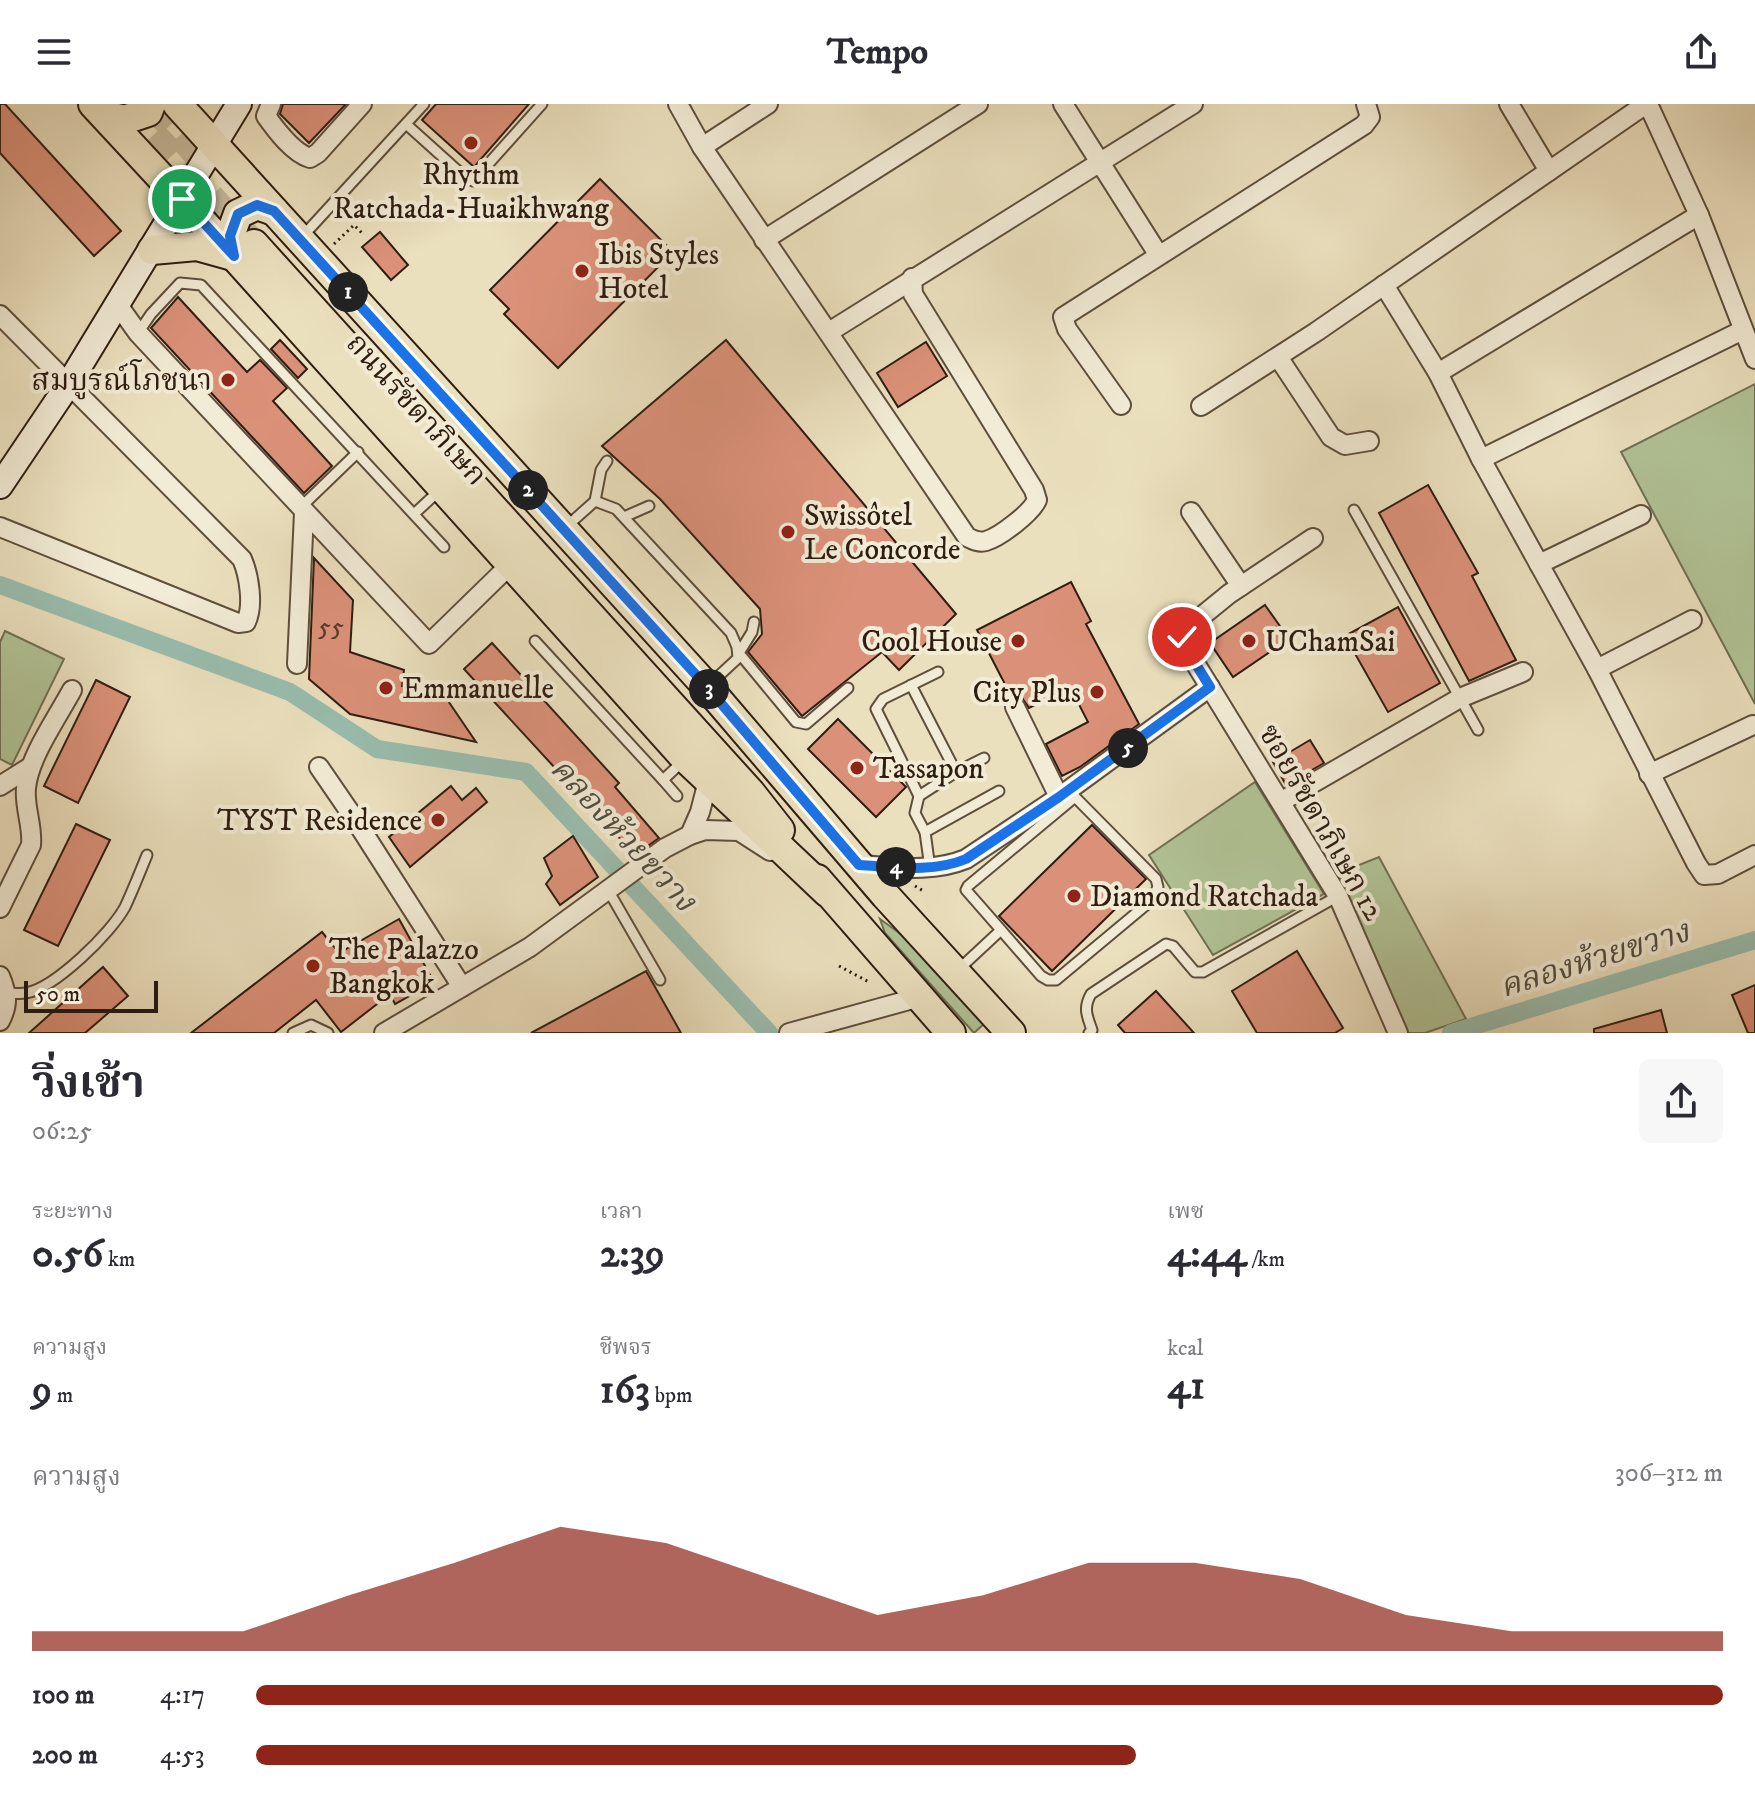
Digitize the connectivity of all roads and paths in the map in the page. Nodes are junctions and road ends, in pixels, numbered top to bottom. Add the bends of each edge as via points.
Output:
1 (151, 104) edge
2 (177, 104) edge
3 (239, 104) edge
4 (271, 104) edge
5 (362, 104) edge
6 (424, 104) edge
7 (542, 104) edge
8 (678, 104) edge
9 (768, 104) edge
10 (978, 104) edge
11 (1063, 104) edge
12 (1193, 104) edge
13 (1509, 104) edge
14 (1647, 104) edge
15 (1367, 106) edge
16 (98, 109) edge
17 (406, 124) junction
18 (215, 147) junction
19 (702, 147) junction
20 (1099, 163) junction
21 (1549, 171) junction
22 (182, 199) junction
23 (1699, 215) junction
24 (364, 235) dead end
25 (258, 236) junction
26 (300, 239) junction
27 (764, 240) junction
28 (152, 250) junction
29 (326, 252) dead end
30 (1158, 254) junction
31 (912, 278) junction
32 (1384, 285) junction
33 (118, 305) junction
34 (0, 315) edge
35 (1743, 330) junction
36 (829, 332) junction
37 (138, 333) junction
38 (1278, 357) junction
39 (1755, 359) edge
40 (1438, 373) junction
41 (68, 385) junction
42 (1121, 405) dead end
43 (1201, 406) dead end
44 (1369, 441) dead end
45 (358, 452) junction
46 (1481, 459) junction
47 (607, 461) dead end
48 (4, 471) edge
49 (442, 488) junction
50 (595, 501) junction
51 (649, 506) dead end
52 (302, 510) junction
53 (1354, 510) dead end
54 (1191, 512) dead end
55 (414, 514) junction
56 (1641, 515) dead end
57 (624, 517) junction
58 (0, 527) edge
59 (563, 529) junction
60 (1313, 538) dead end
61 (444, 547) dead end
62 (1539, 564) junction
63 (510, 565) junction
64 (1241, 586) junction
65 (1692, 620) dead end
66 (754, 622) dead end
67 (535, 641) dead end
68 (739, 653) junction
69 (297, 664) dead end
70 (1597, 669) junction
71 (938, 672) dead end
72 (1523, 672) dead end
73 (911, 685) junction
74 (707, 687) junction
75 (1210, 687) junction
76 (848, 688) dead end
77 (72, 690) dead end
78 (1460, 698) junction
79 (1015, 707) dead end
80 (1753, 725) edge
81 (1478, 730) dead end
82 (984, 758) dead end
83 (686, 759) junction
84 (30, 767) junction
85 (319, 767) dead end
86 (956, 772) junction
87 (1649, 774) junction
88 (663, 780) junction
89 (708, 781) junction
90 (0, 786) edge
91 (999, 791) dead end
92 (677, 796) dead end
93 (919, 796) junction
94 (1059, 797) junction
95 (1282, 801) junction
96 (925, 832) junction
97 (690, 835) junction
98 (147, 855) dead end
99 (1755, 855) edge
100 (930, 868) junction
101 (862, 869) junction
102 (613, 887) junction
103 (827, 892) junction
104 (1338, 896) junction
105 (0, 908) edge
106 (1001, 930) junction
107 (839, 966) dead end
108 (955, 972) junction
109 (660, 980) dead end
110 (869, 982) dead end
111 (3, 984) edge
112 (462, 987) junction
113 (920, 997) junction
114 (0, 1021) edge
115 (1092, 1032) edge
116 (293, 1033) edge
117 (328, 1033) edge
118 (384, 1033) edge
119 (789, 1033) edge
120 (951, 1033) edge
121 (1011, 1033) edge
122 (1398, 1033) edge

1 - 16 main road via 148,112 124,120
2 - 18 main road, ถนนรัชดาภิเษก
3 - 18 main road
4 - 5 street via 266,116 310,158
6 - 17 lane
7 - 17 lane via 473,181
8 - 19 street
9 - 19 street
10 - 27 street
11 - 20 street
12 - 20 street
13 - 21 street
14 - 21 street
14 - 23 street
15 - 30 street via 1370,117 1364,125
16 - 22 main road, ถนนรัชดาภิเษก
17 - 26 lane
18 - 22 main road
18 - 25 main road, ถนนรัชดาภิเษก
19 - 27 street
20 - 30 street
20 - 31 street
21 - 32 street
22 - 25 main road, ถนนรัชดาภิเษก
22 - 28 main road
23 - 35 street
23 - 40 street
24 - 29 path via 354,225
25 - 26 main road, ถนนรัชดาภิเษก
25 - 28 main road
25 - 49 main road, ถนนรัชดาภิเษก
25 - 101 main road, ถนนรัชดาภิเษก via 765,780
25 - 103 main road, ถนนรัชดาภิเษก via 751,793
26 - 59 main road, ถนนรัชดาภิเษก
27 - 36 street
28 - 33 main road
30 - 42 street via 1063,317
31 - 36 street
31 - 36 street via 913,294 1037,500 1032,510 987,541 967,537
32 - 38 street
32 - 40 street
33 - 37 street
33 - 41 main road
34 - 41 street
35 - 39 street
35 - 46 street
37 - 45 lane via 180,283 201,285
37 - 52 street
38 - 43 street
38 - 44 street via 1331,437 1345,445
40 - 46 street
41 - 48 main road
41 - 58 street via 242,559 250,614 238,623
45 - 52 lane
45 - 55 lane
46 - 62 street
47 - 50 lane
49 - 55 lane
49 - 63 main road, ถนนรัชดาภิเษก
50 - 57 lane
50 - 59 lane
51 - 57 lane
52 - 63 street via 429,644
52 - 69 street
53 - 78 lane
54 - 64 street
55 - 61 lane
56 - 62 street
57 - 68 lane via 731,633
59 - 74 main road, ถนนรัชดาภิเษก
60 - 64 street, ซอยรัชดาภิเษก 12
62 - 70 street
63 - 83 main road, ถนนรัชดาภิเษก
64 - 75 street, ซอยรัชดาภิเษก 12 via 1182,637
65 - 70 street
66 - 68 lane
67 - 88 lane
68 - 74 lane
68 - 76 lane via 800,724
70 - 87 street
71 - 73 lane
72 - 78 street
73 - 86 lane
73 - 93 lane via 883,699 876,709
74 - 101 main road, ถนนรัชดาภิเษก
75 - 94 street
75 - 95 street, ซอยรัชดาภิเษก 12
77 - 84 street
78 - 81 lane
78 - 95 street
79 - 94 street
80 - 87 street
82 - 86 lane
83 - 88 lane
83 - 89 main road, ถนนรัชดาภิเษก
84 - 90 street
84 - 105 street via 25,797 31,845
85 - 112 street
86 - 93 lane
87 - 99 street via 1704,875 1718,874
88 - 92 lane
89 - 97 street
89 - 103 main road, ถนนรัชดาภิเษก
91 - 96 lane
93 - 96 lane via 915,813
94 - 100 street via 966,859
95 - 104 street, ซอยรัชดาภิเษก 12
96 - 100 lane
97 - 102 street
97 - 103 street via 739,831
98 - 111 lane via 123,910 73,965 26,993
100 - 101 street
101 - 108 main road, ถนนรัชดาภิเษก
102 - 109 lane
102 - 112 street via 530,947
103 - 113 main road, ถนนรัชดาภิเษก
104 - 115 lane via 1203,972 1195,972 1166,944 1091,994 1086,1013
104 - 122 street, ซอยรัชดาภิเษก 12
106 - 106 lane via 1041,976 1056,980 1152,900 1156,879 1075,797 968,886
106 - 108 lane
107 - 110 path
108 - 121 main road, ถนนรัชดาภิเษก
111 - 114 street via 7,1004
112 - 118 street
113 - 119 street
113 - 120 main road, ถนนรัชดาภิเษก
116 - 117 lane via 311,1025

